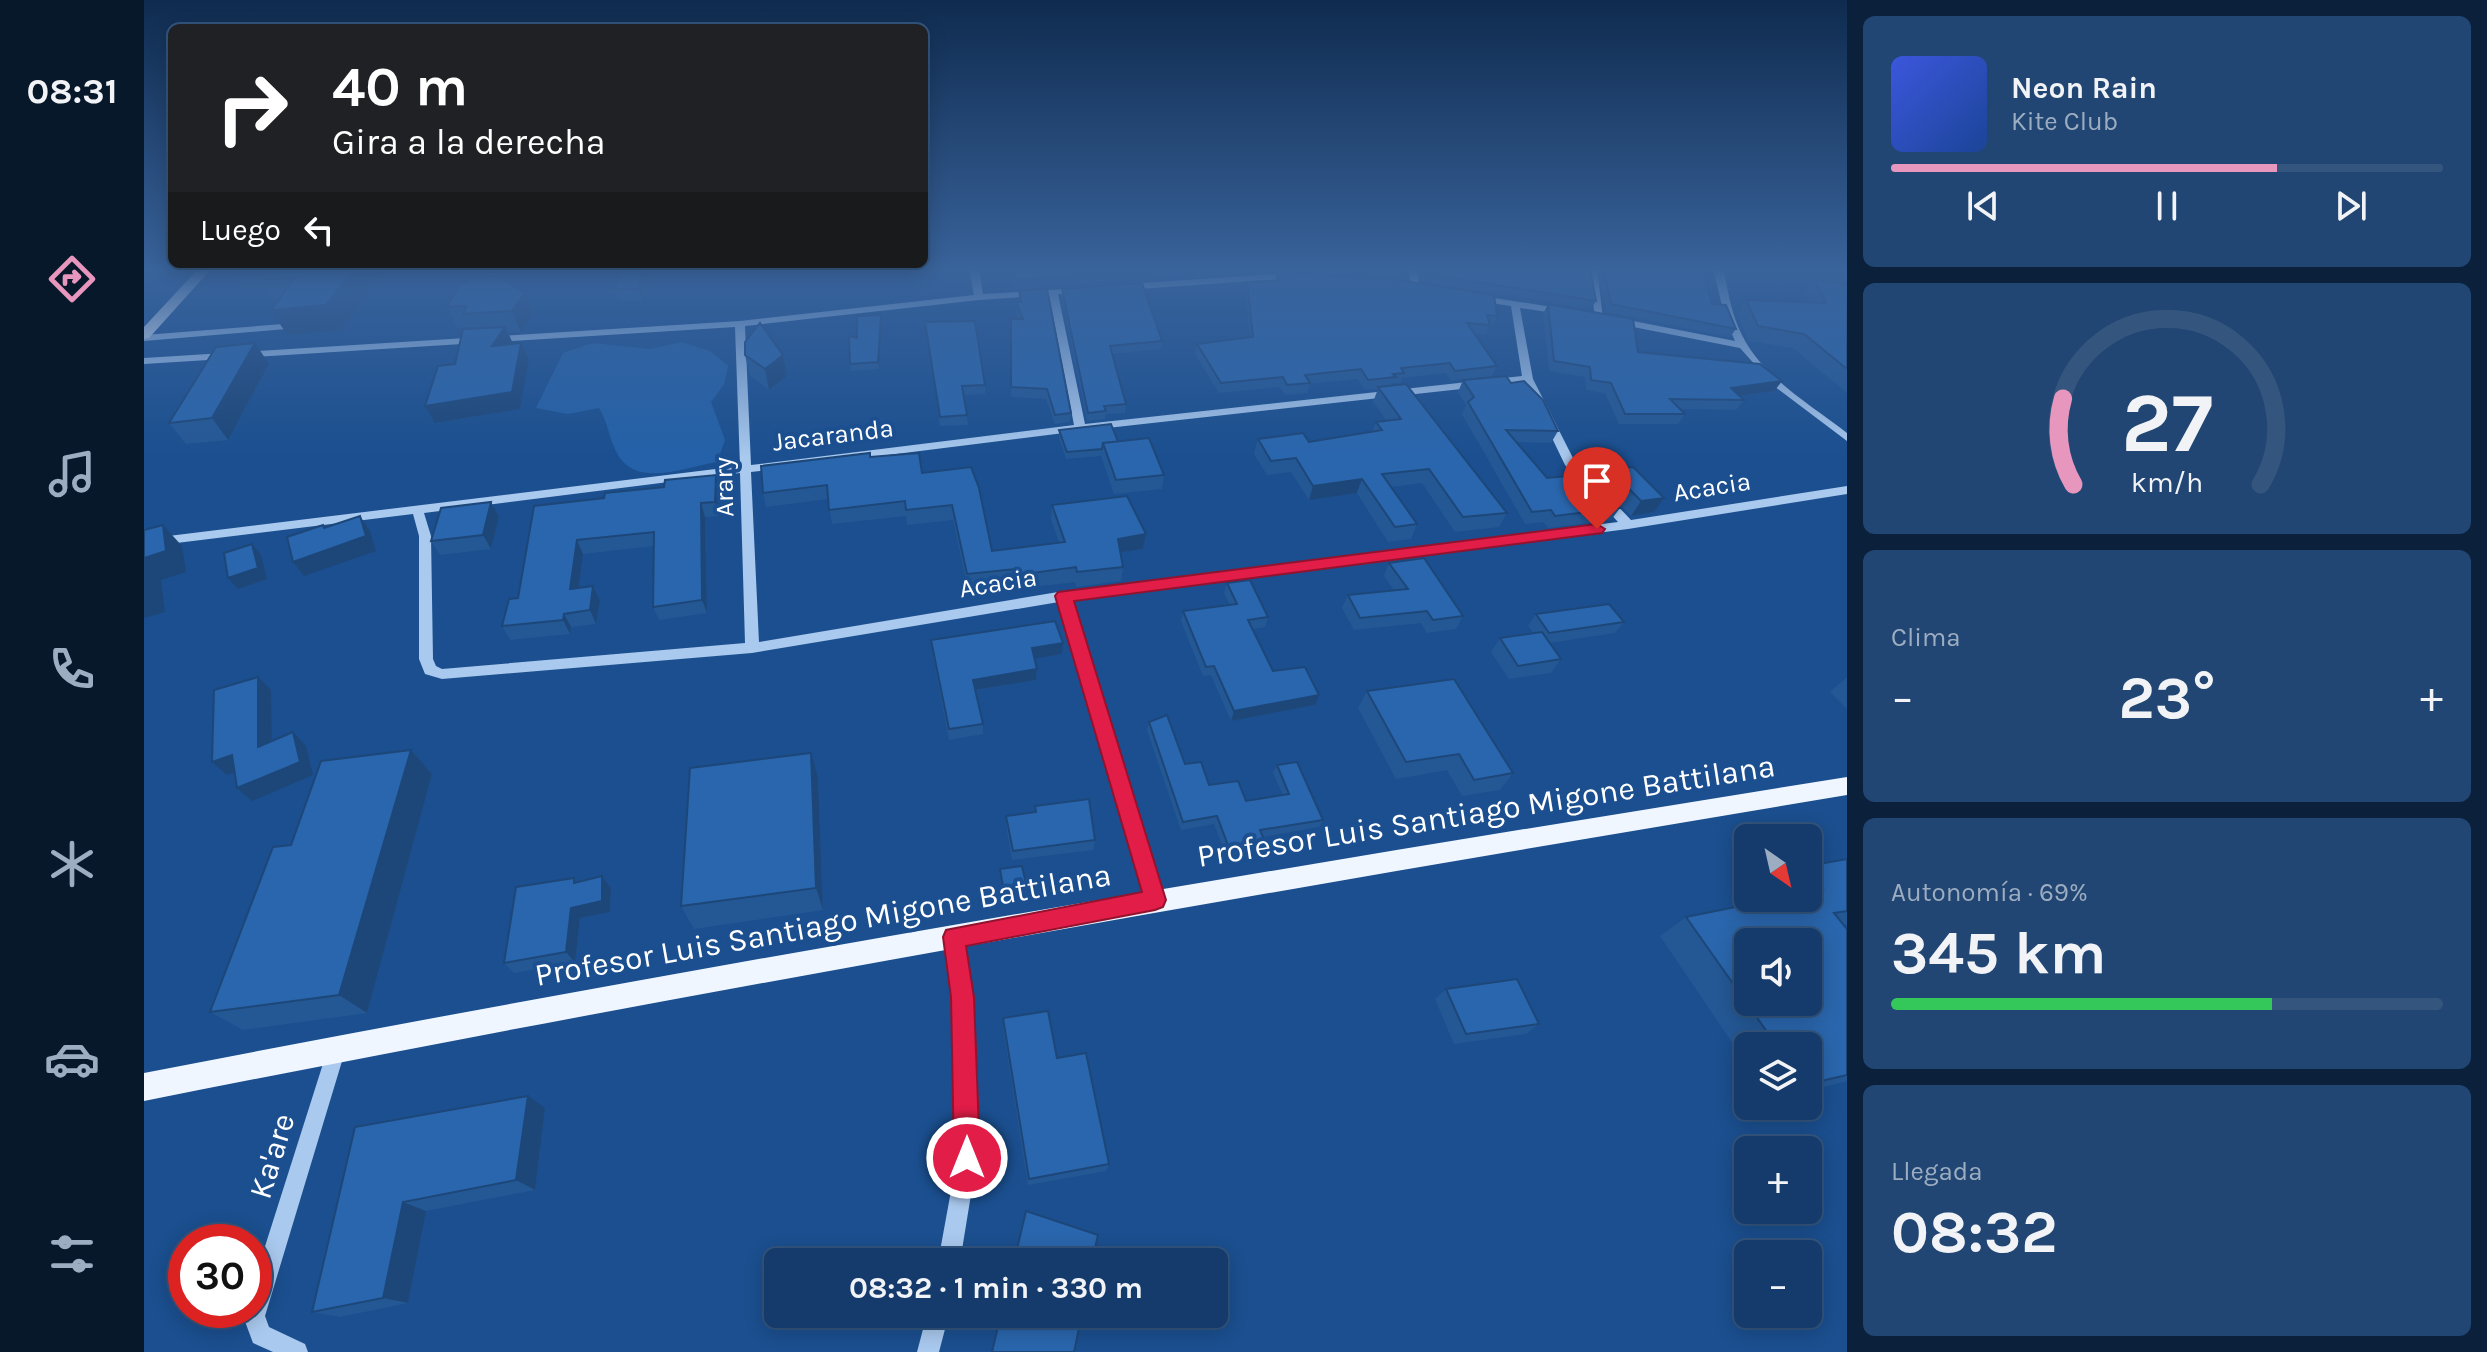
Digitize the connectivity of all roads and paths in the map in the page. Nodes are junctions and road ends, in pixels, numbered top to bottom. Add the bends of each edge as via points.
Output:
1 (226, 331) edge
2 (626, 331) edge
3 (740, 331) edge
4 (1061, 331) edge
5 (1520, 331) edge
6 (1669, 331) edge
7 (1736, 331) edge
8 (144, 337) edge
9 (1743, 346) junction
10 (144, 361) edge
11 (1528, 379) junction
12 (1080, 428) junction
13 (1847, 438) edge
14 (745, 467) junction
15 (1847, 490) edge
16 (417, 508) junction
17 (1628, 525) junction
18 (144, 543) edge
19 (1064, 596) junction
20 (752, 648) junction
21 (1847, 786) edge
22 (1155, 900) junction
23 (954, 937) junction
24 (337, 1048) junction
25 (144, 1087) edge
26 (951, 1248) edge
27 (934, 1328) edge
28 (297, 1352) edge
29 (928, 1352) edge

1 - 8 street
2 - 10 street
3 - 14 street, Arary
4 - 12 street
5 - 11 street
6 - 9 street
7 - 9 street
9 - 13 street
11 - 12 street, Jacaranda
11 - 17 street via 1569,462
12 - 14 street, Jacaranda
14 - 16 street, Jacaranda
14 - 20 street, Arary
15 - 17 street, Acacia
16 - 18 street, Jacaranda
16 - 20 street, Acacia via 425,536 430,670 442,674
17 - 19 street, Acacia
19 - 20 street, Acacia
19 - 22 street
21 - 22 main road, Profesor Luis Santiago Migone Battilana
22 - 23 main road, Profesor Luis Santiago Migone Battilana
23 - 24 main road, Profesor Luis Santiago Migone Battilana
23 - 26 street via 962,997 967,1158
24 - 25 main road, Profesor Luis Santiago Migone Battilana
24 - 28 street, Ka'are via 254,1316 261,1335
27 - 29 street

